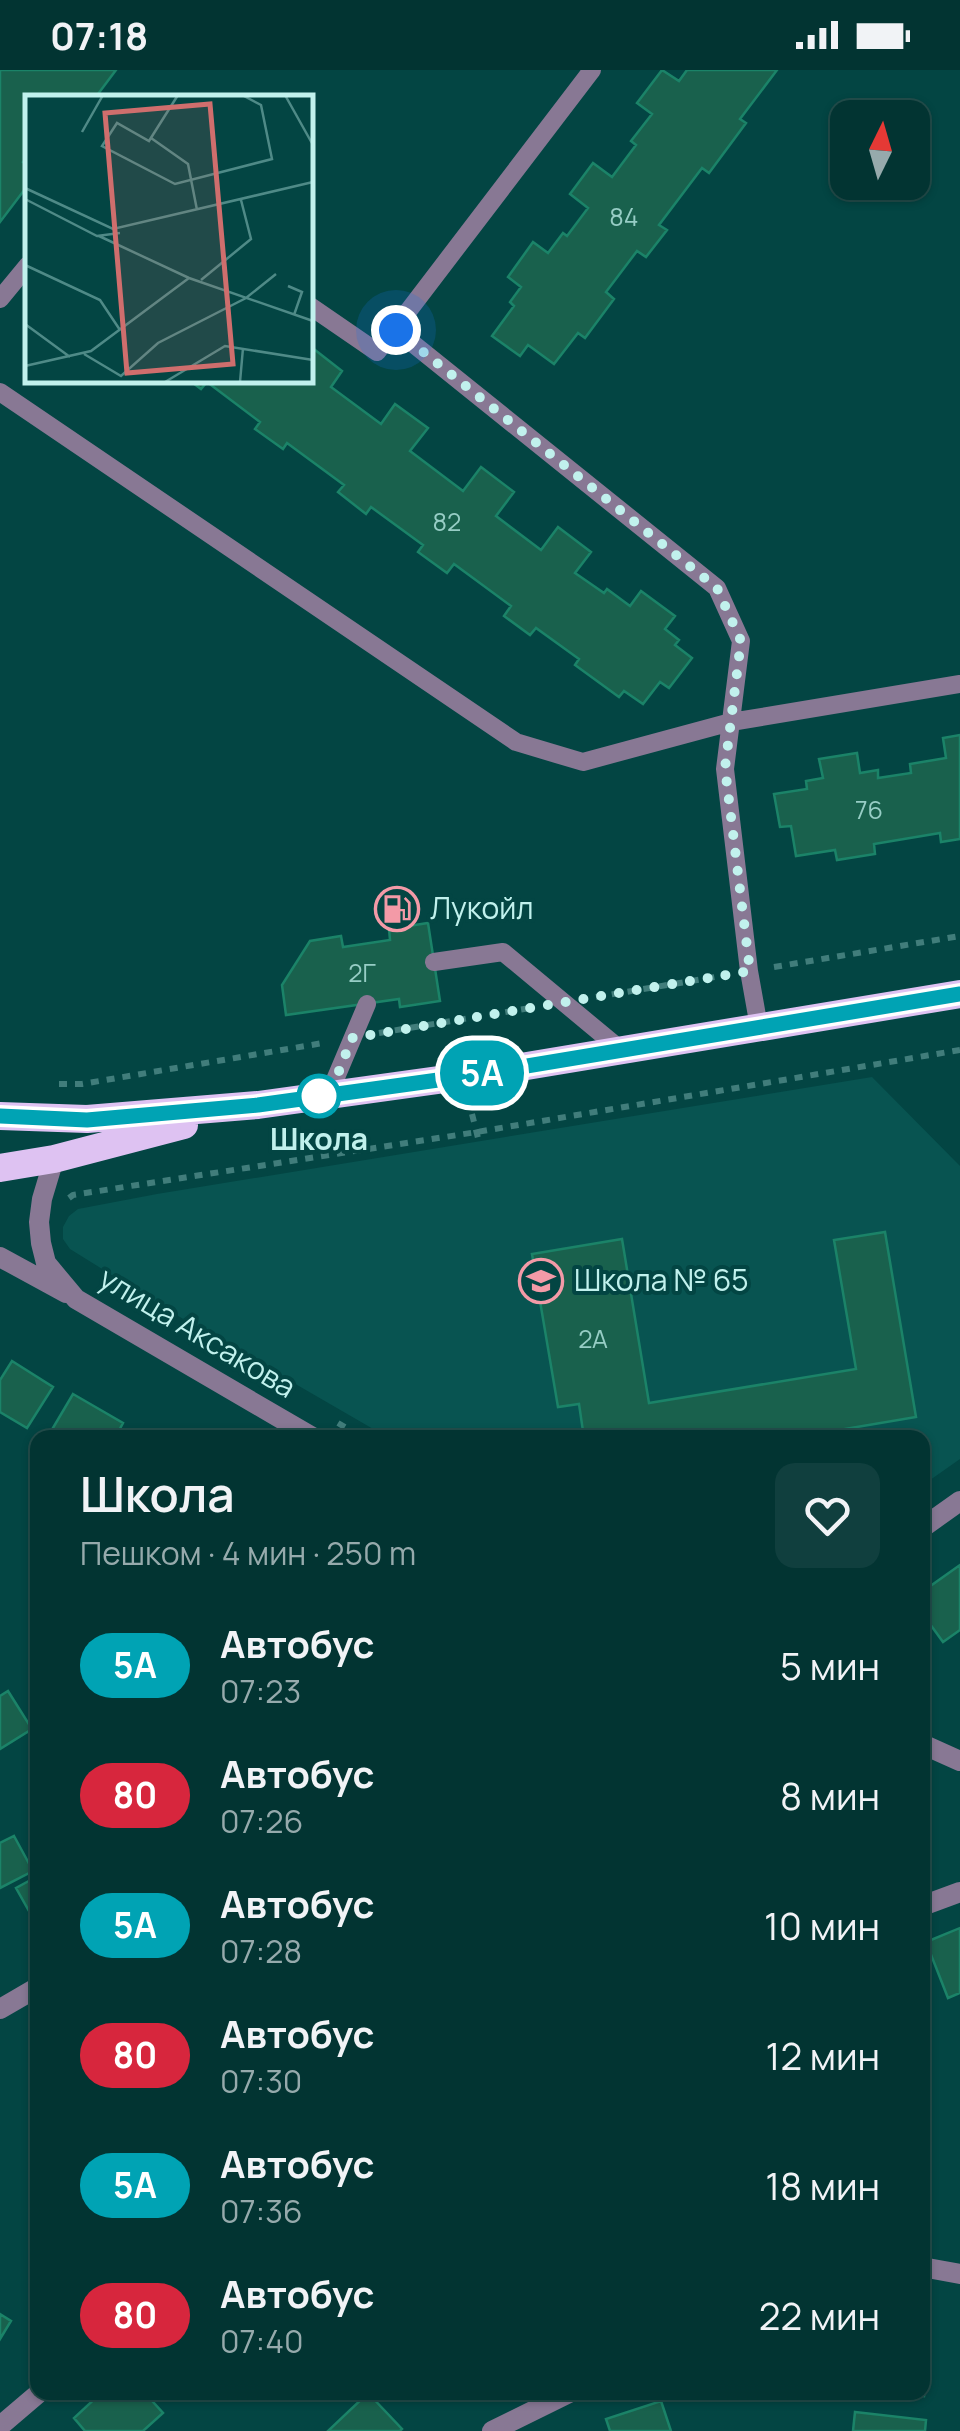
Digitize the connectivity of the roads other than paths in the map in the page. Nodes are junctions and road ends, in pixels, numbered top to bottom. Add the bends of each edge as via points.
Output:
1 (592, 70) edge
2 (25, 269) edge
3 (0, 299) edge
4 (312, 307) edge
5 (396, 330) junction
6 (0, 392) edge
7 (960, 684) edge
8 (731, 722) junction
9 (434, 962) dead end
10 (960, 994) edge
11 (367, 1004) dead end
12 (759, 1027) junction
13 (621, 1050) junction
14 (330, 1094) junction
15 (258, 1105) junction
16 (0, 1116) edge
17 (54, 1159) junction
18 (0, 1168) edge
19 (0, 1257) edge
20 (76, 1299) junction
21 (300, 1430) edge
22 (960, 1501) edge
23 (930, 1522) edge
24 (930, 1748) edge
25 (960, 1761) edge
26 (960, 1892) edge
27 (930, 1903) edge
28 (30, 1991) edge
29 (0, 2009) edge
30 (930, 2269) edge
31 (960, 2274) edge
32 (31, 2400) edge
33 (555, 2400) edge
34 (0, 2426) edge
35 (492, 2431) edge

1 - 5 lane
2 - 3 lane
4 - 5 lane via 376,352
5 - 8 lane via 717,588 741,641
6 - 8 lane via 516,742 583,762
7 - 8 lane
8 - 12 lane via 725,768
9 - 13 lane via 503,952
10 - 12 highway
11 - 14 lane
12 - 13 highway
13 - 14 highway
14 - 15 highway
15 - 16 highway via 87,1120
15 - 17 highway
17 - 18 highway
17 - 20 street, улица Аксакова via 42,1199 40,1243 46,1263
19 - 20 street
20 - 21 street, улица Аксакова
22 - 23 street
24 - 25 street
26 - 27 street
28 - 29 street
30 - 31 street
32 - 34 street
33 - 35 street

